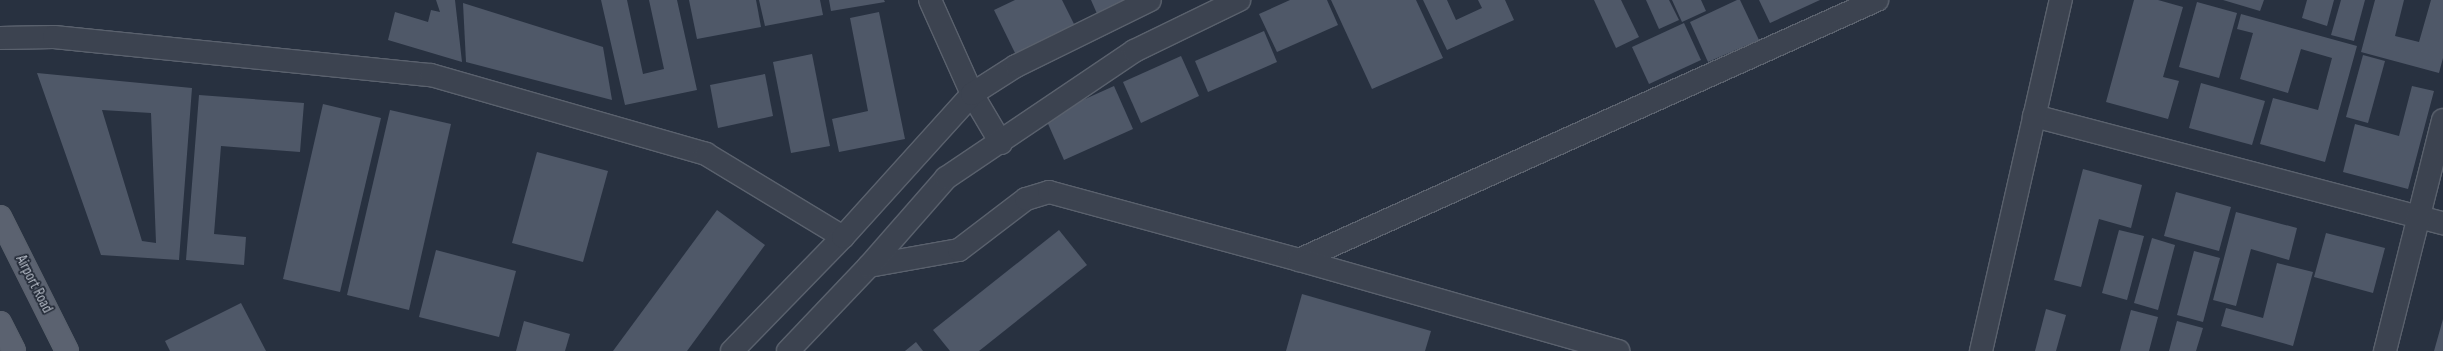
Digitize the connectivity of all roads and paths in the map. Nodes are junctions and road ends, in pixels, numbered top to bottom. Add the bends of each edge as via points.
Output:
1 (930, 0) edge
2 (1150, 0) edge
3 (1239, 0) edge
4 (1877, 0) edge
5 (2061, 0) edge
6 (0, 38) edge
7 (972, 94) junction
8 (2034, 116) junction
9 (2443, 120) edge
10 (1001, 143) junction
11 (0, 216) edge
12 (2418, 216) junction
13 (2443, 223) edge
14 (843, 237) junction
15 (1299, 260) junction
16 (869, 266) junction
17 (0, 323) edge
18 (14, 351) edge
19 (67, 351) edge
20 (732, 351) edge
21 (788, 351) edge
22 (1618, 351) edge
23 (1981, 351) edge
24 (2385, 351) edge

1 - 7 street
2 - 7 street via 1016,66
3 - 10 street via 1134,51
4 - 15 street
5 - 8 street
6 - 14 street via 54,37 431,75 706,154
7 - 10 street
7 - 14 street
8 - 12 street
8 - 23 street
9 - 12 street
10 - 16 street via 946,178
11 - 19 main road, Airport Road
12 - 13 street
12 - 24 street
14 - 20 street
15 - 16 street via 1049,192 1026,199 959,250
15 - 22 street
16 - 21 street
17 - 18 main road

